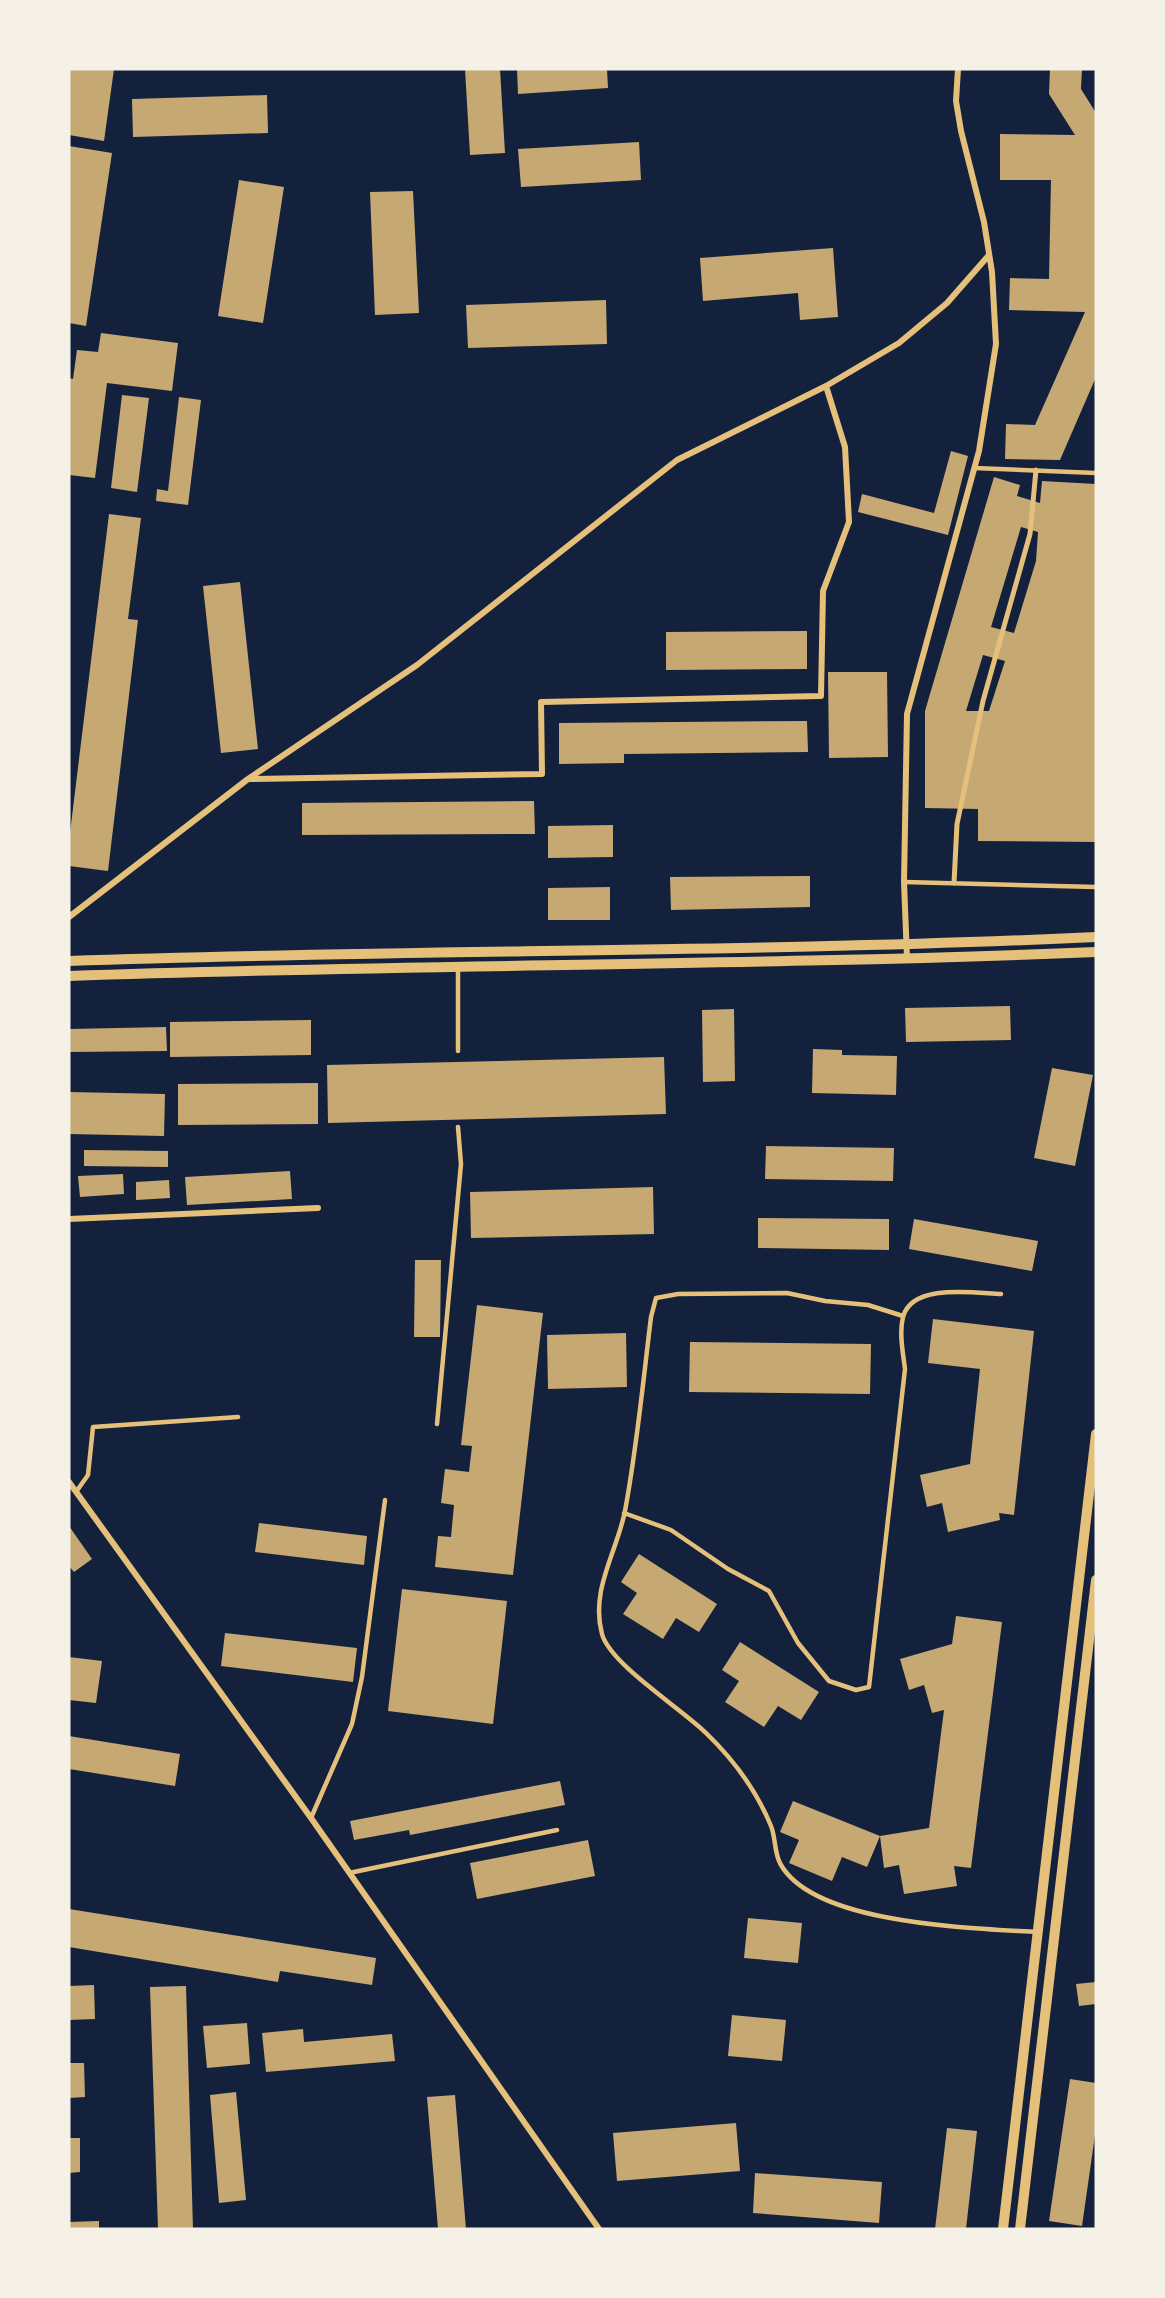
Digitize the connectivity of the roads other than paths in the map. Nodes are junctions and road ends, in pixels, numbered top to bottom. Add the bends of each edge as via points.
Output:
1 (958, 69) edge
2 (989, 255) junction
3 (826, 386) junction
4 (974, 468) junction
5 (1036, 470) junction
6 (1096, 473) edge
7 (248, 779) junction
8 (904, 882) junction
9 (954, 883) junction
10 (1096, 887) edge
11 (69, 917) edge
12 (1096, 937) edge
13 (906, 943) junction
14 (1096, 952) edge
15 (907, 958) junction
16 (69, 961) edge
17 (458, 966) junction
18 (69, 976) edge
19 (458, 1051) dead end
20 (458, 1127) dead end
21 (318, 1208) dead end
22 (69, 1219) edge
23 (1001, 1294) dead end
24 (903, 1316) junction
25 (238, 1417) dead end
26 (436, 1424) dead end
27 (1096, 1434) edge
28 (69, 1482) edge
29 (76, 1492) junction
30 (385, 1500) dead end
31 (624, 1513) junction
32 (1096, 1580) edge
33 (311, 1818) junction
34 (557, 1830) dead end
35 (349, 1873) junction
36 (1037, 1932) junction
37 (599, 2229) edge
38 (1003, 2229) edge
39 (1020, 2229) edge

1 - 2 street via 956,101 961,131
2 - 3 street via 947,303 899,343
2 - 4 street via 996,344
3 - 7 street via 676,460 417,665
3 - 7 street via 844,447 849,522 823,591 821,696 541,702 542,774
4 - 5 lane
4 - 8 street via 907,714
5 - 6 lane
5 - 9 street via 1030,534 983,701 957,824
7 - 11 street
8 - 9 lane
8 - 13 street
9 - 10 lane
12 - 13 street
13 - 15 street
13 - 16 street
14 - 15 street
15 - 17 street
17 - 18 street
17 - 19 lane
20 - 26 lane via 461,1164
21 - 22 street
23 - 24 lane via 936,1293 915,1299
24 - 31 lane via 868,1305 787,1293 678,1294 656,1298
24 - 31 lane via 905,1369 869,1687 856,1690 829,1681 798,1643 770,1591 728,1569 671,1530
25 - 29 lane via 93,1427 88,1475
27 - 36 street
28 - 29 street
29 - 33 street
30 - 33 lane via 362,1677 352,1724
31 - 36 lane via 600,1593 602,1634 612,1654 726,1752 755,1795 771,1827 780,1864 793,1880 812,1896 926,1926
32 - 39 street
33 - 35 street
34 - 35 lane
35 - 37 street
36 - 38 street

